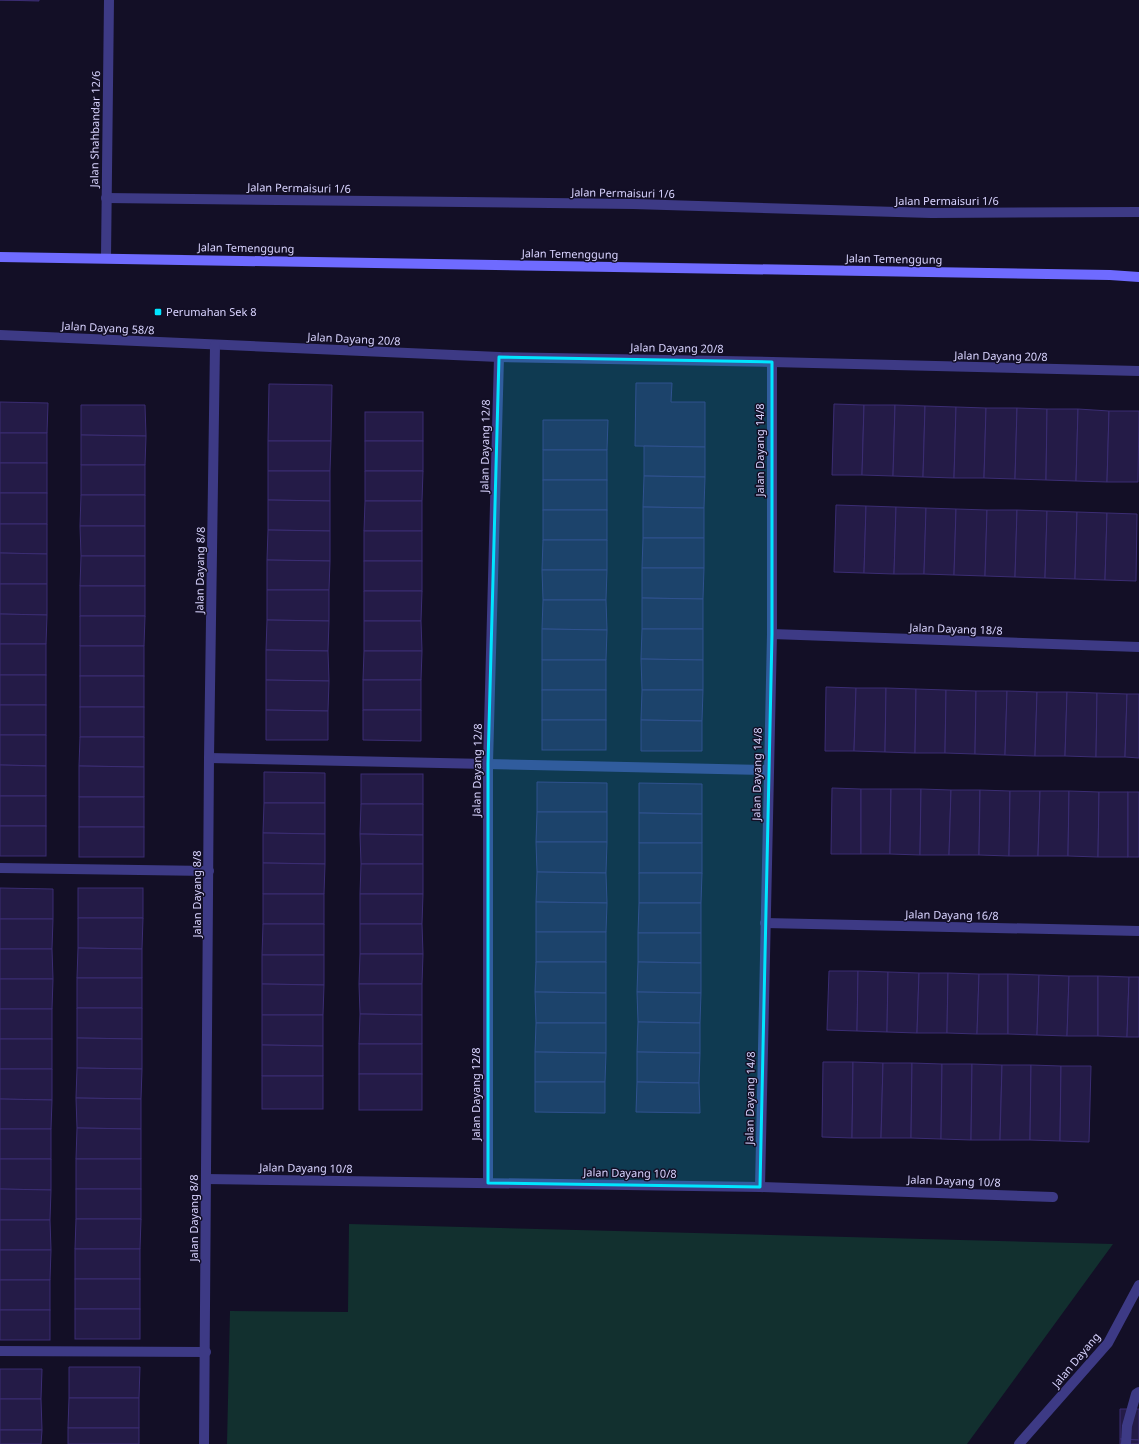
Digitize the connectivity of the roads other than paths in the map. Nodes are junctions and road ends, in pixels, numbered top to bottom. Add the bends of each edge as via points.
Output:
1 (109, 0) edge
2 (106, 198) junction
3 (1139, 212) edge
4 (0, 257) edge
5 (106, 258) junction
6 (1139, 277) edge
7 (0, 335) edge
8 (215, 345) junction
9 (499, 358) junction
10 (772, 362) junction
11 (1139, 371) edge
12 (772, 634) junction
13 (1139, 648) edge
14 (209, 758) junction
15 (488, 763) junction
16 (769, 770) junction
17 (0, 868) edge
18 (209, 871) junction
19 (765, 923) junction
20 (1139, 931) edge
21 (206, 1179) junction
22 (488, 1183) junction
23 (760, 1187) junction
24 (1053, 1196) dead end
25 (1139, 1284) edge
26 (0, 1351) edge
27 (206, 1352) junction
28 (1139, 1392) edge
29 (204, 1444) edge
30 (1019, 1444) edge
31 (1126, 1444) edge

1 - 2 street, Jalan Shahbandar 12/6
2 - 3 street, Jalan Permaisuri 1/6 via 633,204 931,214
2 - 5 street, Jalan Shahbandar 12/6
4 - 5 street, Jalan Temenggung
5 - 6 street, Jalan Temenggung
7 - 8 street, Jalan Dayang 58/8
8 - 9 street, Jalan Dayang 20/8
8 - 14 street, Jalan Dayang 8/8
9 - 10 street, Jalan Dayang 20/8
9 - 15 street, Jalan Dayang 12/8
10 - 11 street, Jalan Dayang 20/8
10 - 12 street, Jalan Dayang 14/8
12 - 13 street, Jalan Dayang 18/8
12 - 16 street, Jalan Dayang 14/8
14 - 15 street
14 - 18 street, Jalan Dayang 8/8
15 - 16 street
15 - 22 street, Jalan Dayang 12/8
16 - 19 street, Jalan Dayang 14/8
17 - 18 street
18 - 21 street, Jalan Dayang 8/8
19 - 20 street, Jalan Dayang 16/8
19 - 23 street, Jalan Dayang 14/8
21 - 22 street, Jalan Dayang 10/8
21 - 27 street, Jalan Dayang 8/8
22 - 23 street, Jalan Dayang 10/8
23 - 24 street, Jalan Dayang 10/8
25 - 30 street, Jalan Dayang via 1108,1343
26 - 27 street
27 - 29 street, Jalan Dayang 8/8
28 - 31 street via 1136,1394 1127,1426

